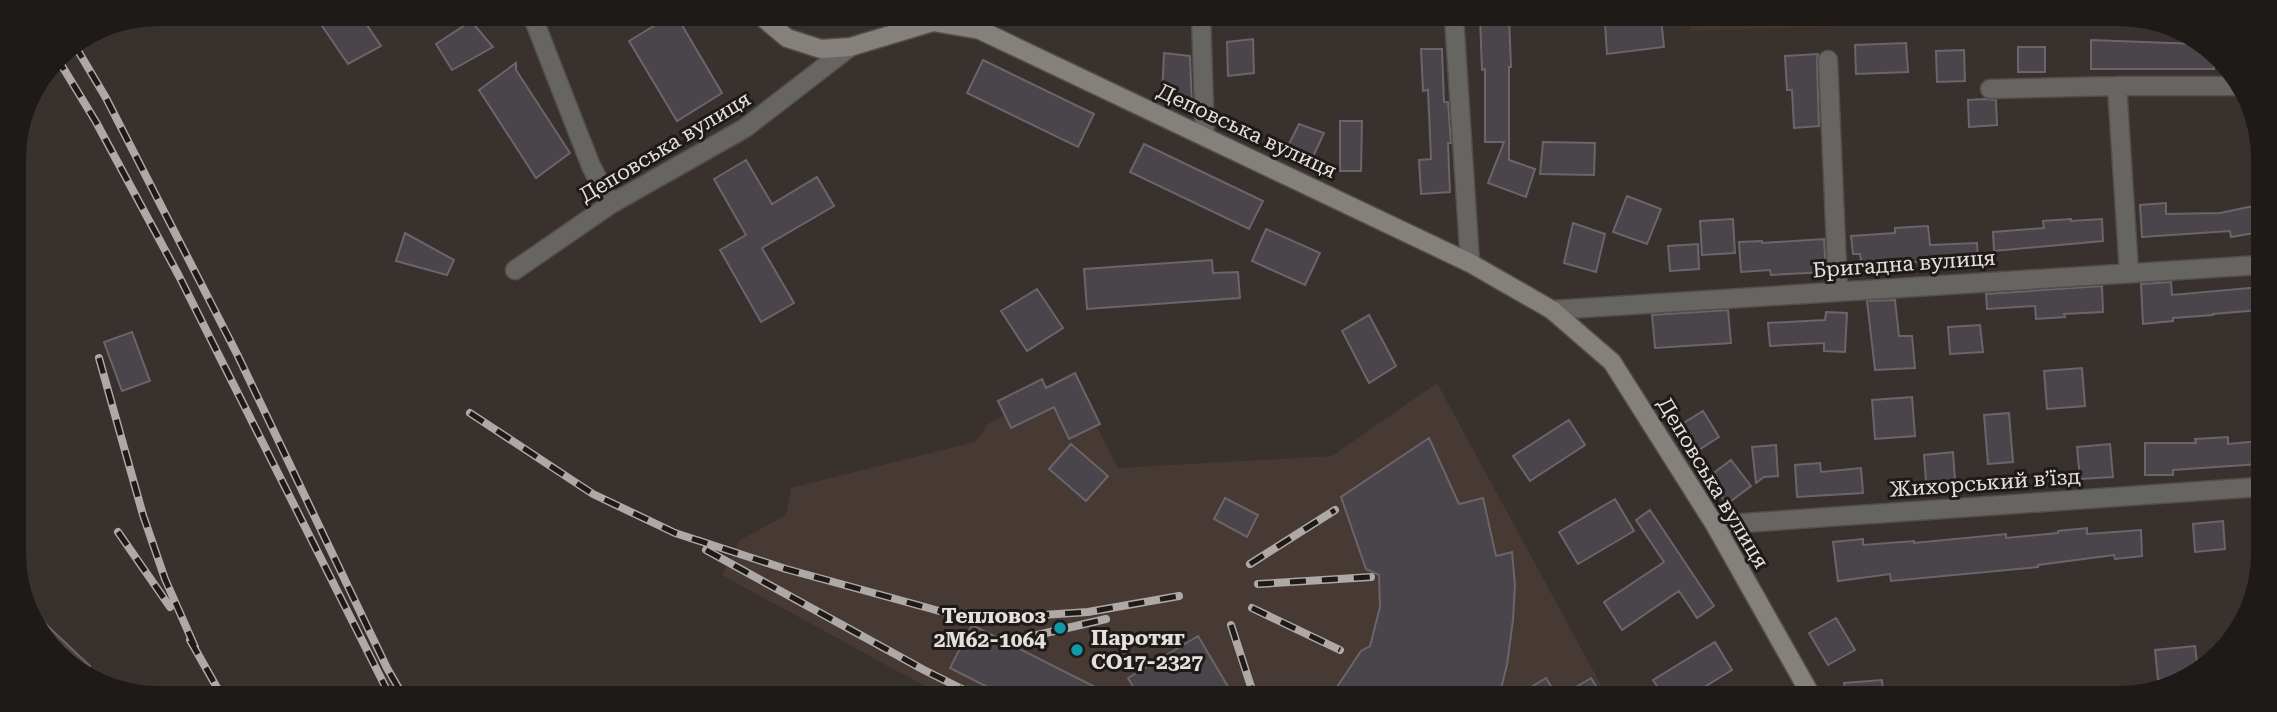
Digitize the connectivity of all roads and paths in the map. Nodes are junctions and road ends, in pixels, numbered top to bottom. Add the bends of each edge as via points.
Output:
1 (1201, 26) edge
2 (1455, 26) edge
3 (537, 27) edge
4 (774, 27) edge
5 (910, 27) edge
6 (965, 27) edge
7 (850, 47) junction
8 (1828, 60) dead end
9 (2118, 86) junction
10 (2230, 86) edge
11 (1990, 89) dead end
12 (1205, 137) junction
13 (611, 204) junction
14 (1471, 263) junction
15 (2251, 265) edge
16 (515, 270) dead end
17 (2129, 272) junction
18 (1838, 291) junction
19 (1552, 310) junction
20 (2251, 488) edge
21 (1715, 525) junction
22 (1805, 685) edge

1 - 12 street
2 - 14 street
3 - 13 street via 591,166
4 - 7 main road via 788,38 821,49
5 - 7 main road, Деповська вулиця
6 - 12 main road, Деповська вулиця
7 - 13 street, Деповська вулиця via 745,128
8 - 18 street
9 - 10 street
9 - 11 street
9 - 17 street
12 - 14 main road, Деповська вулиця
13 - 16 street, Деповська вулиця
14 - 19 main road, Деповська вулиця
15 - 17 street, Бригадна вулиця
17 - 18 street, Бригадна вулиця
18 - 19 street, Бригадна вулиця
19 - 21 main road, Деповська вулиця via 1612,362
20 - 21 street, Жихорський в’їзд
21 - 22 main road, Деповська вулиця

